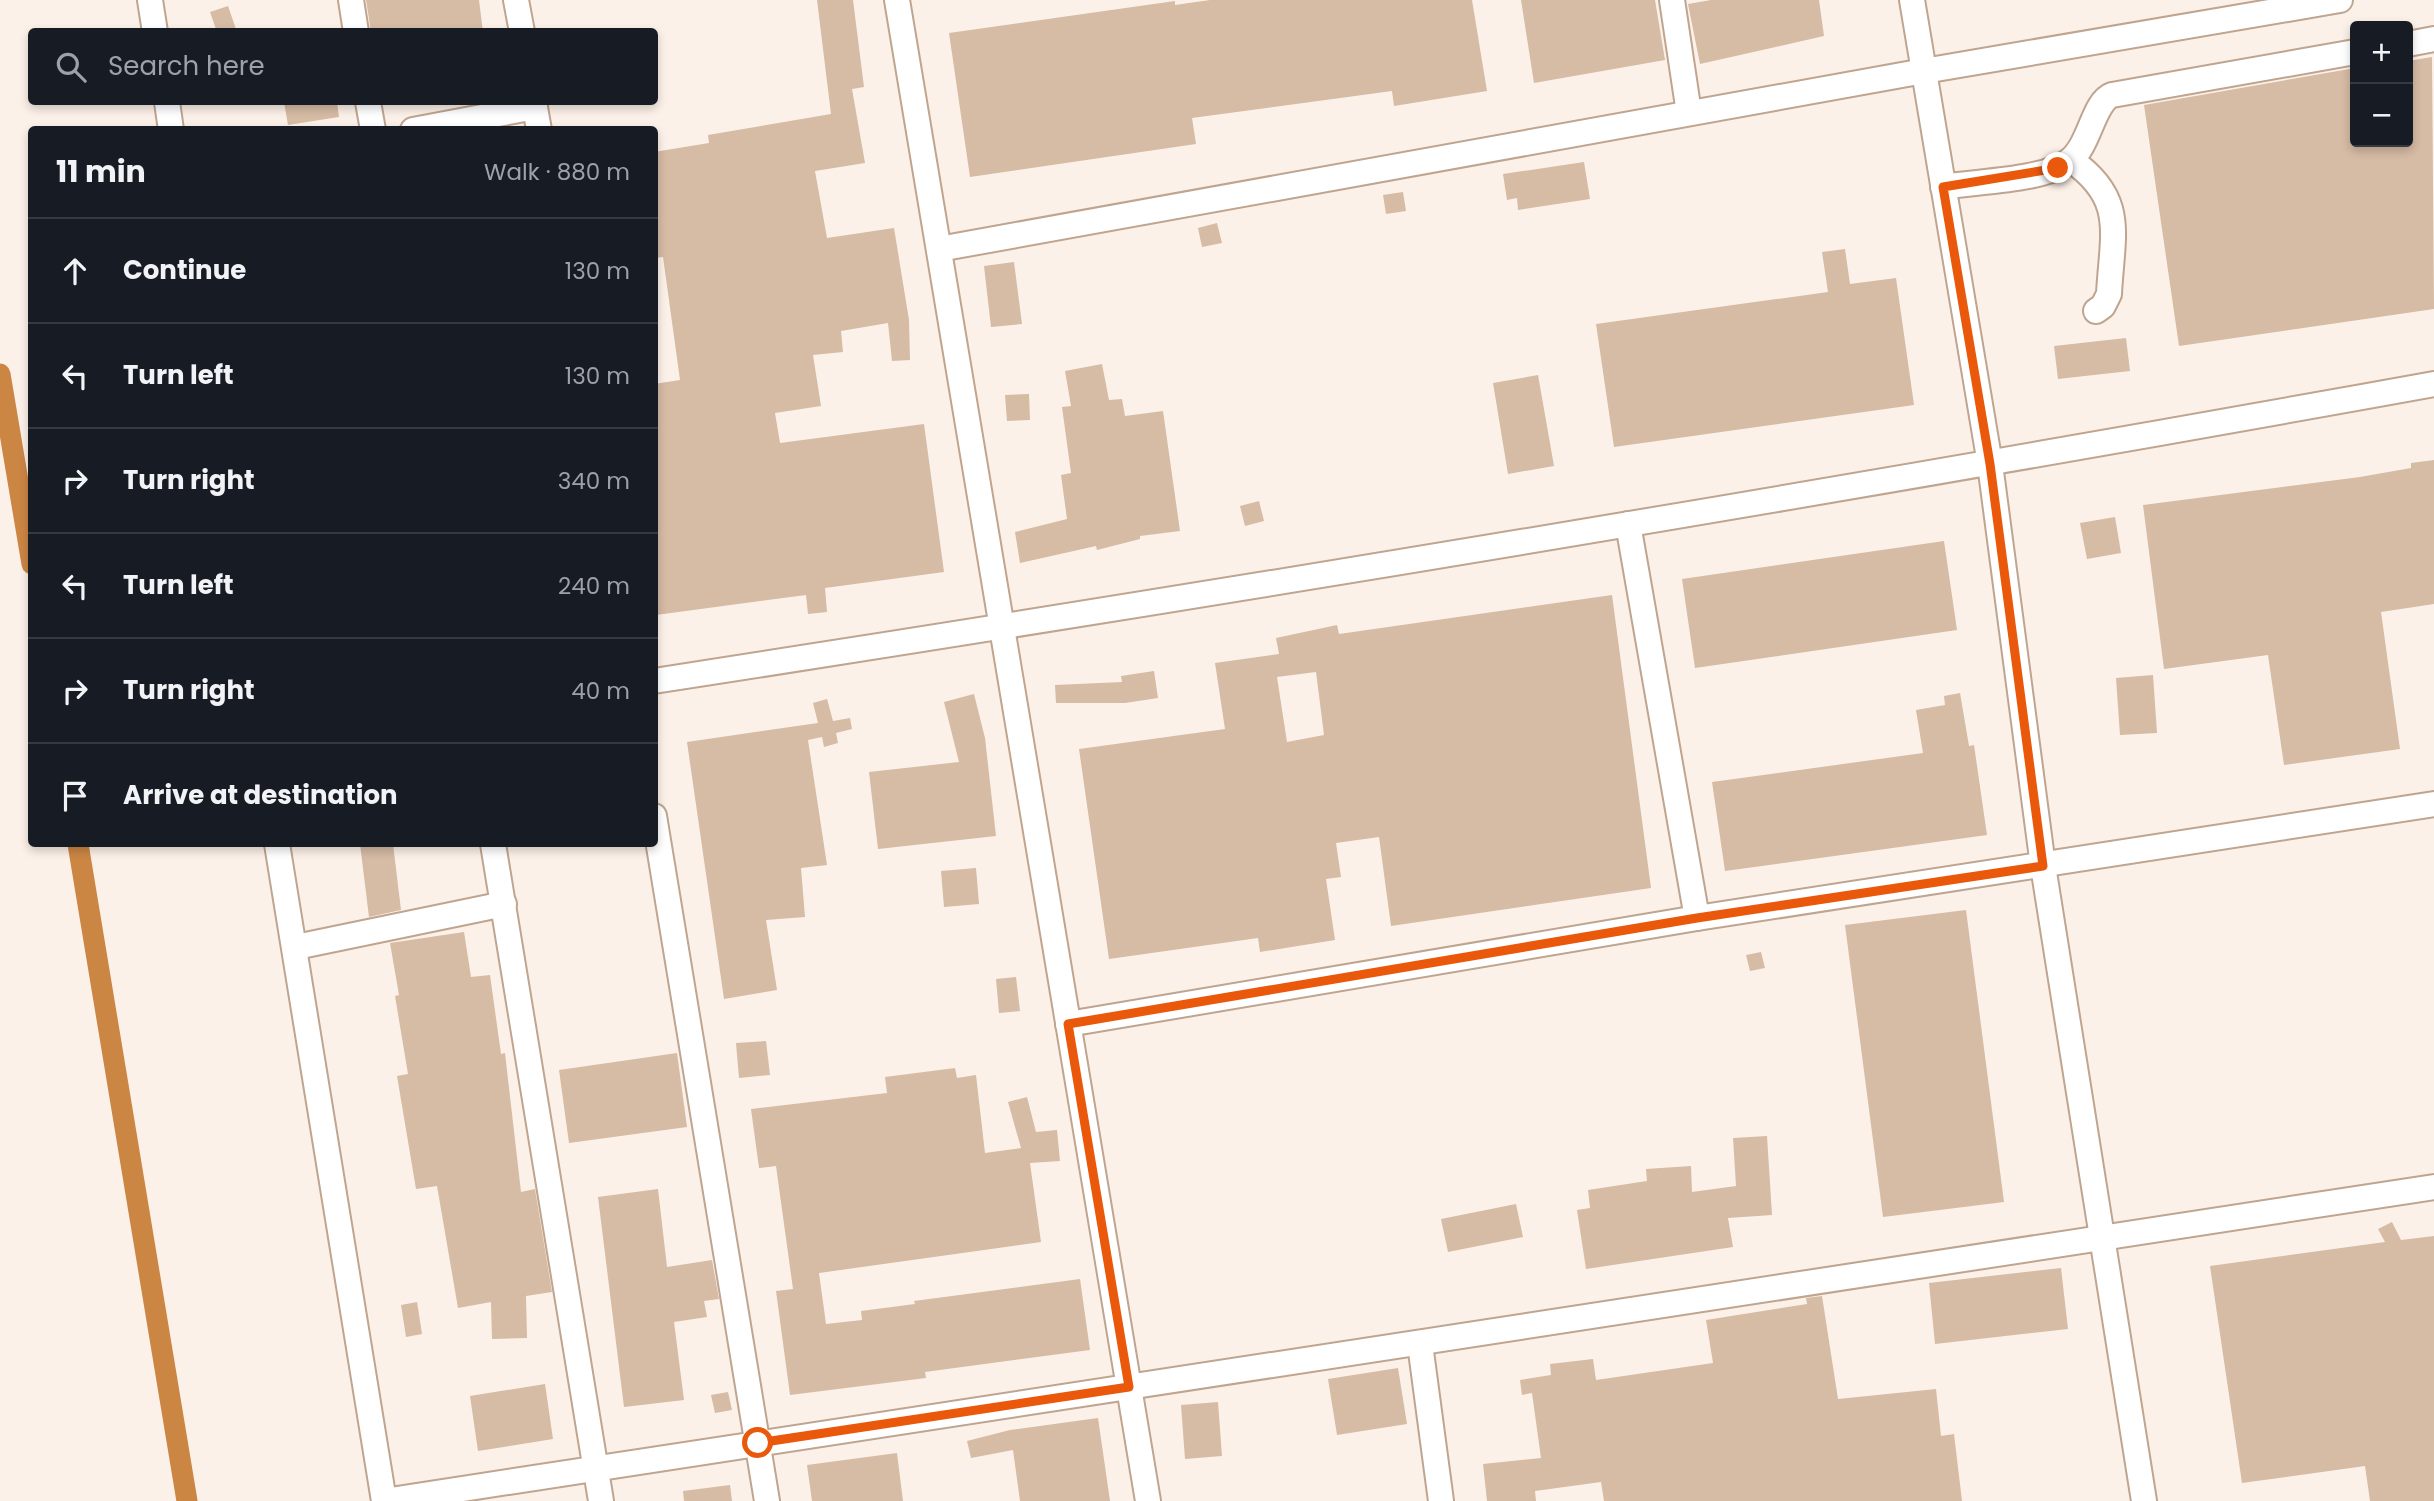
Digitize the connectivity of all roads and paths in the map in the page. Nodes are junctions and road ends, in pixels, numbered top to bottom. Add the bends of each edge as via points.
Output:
1 (150, 0) edge
2 (351, 0) edge
3 (516, 0) edge
4 (897, 0) edge
5 (1672, 0) edge
6 (1912, 0) edge
7 (2340, 0) edge
8 (154, 28) edge
9 (355, 28) edge
10 (521, 28) edge
11 (2434, 39) edge
12 (2413, 43) edge
13 (2350, 53) edge
14 (1924, 71) junction
15 (167, 105) edge
16 (369, 105) edge
17 (536, 113) edge
18 (1689, 113) junction
19 (170, 126) edge
20 (372, 126) edge
21 (443, 126) edge
22 (2071, 160) junction
23 (1943, 187) junction
24 (939, 250) junction
25 (2096, 312) dead end
26 (2434, 384) edge
27 (1990, 464) junction
28 (1628, 524) junction
29 (1002, 627) junction
30 (658, 680) edge
31 (2434, 804) edge
32 (658, 840) edge
33 (278, 847) edge
34 (494, 847) edge
35 (2043, 866) junction
36 (504, 904) junction
37 (1697, 918) junction
38 (296, 947) junction
39 (1068, 1024) junction
40 (2434, 1187) edge
41 (2101, 1239) junction
42 (1420, 1344) junction
43 (1129, 1387) junction
44 (758, 1443) junction
45 (596, 1466) junction
46 (384, 1501) edge
47 (601, 1501) edge
48 (767, 1501) edge
49 (1148, 1501) edge
50 (1441, 1501) edge
51 (2144, 1501) edge

1 - 8 street
2 - 9 street
3 - 10 street
4 - 24 street
5 - 18 street
6 - 14 street
7 - 14 street
11 - 12 street
13 - 22 street via 2106,97
14 - 18 street
14 - 23 street
15 - 19 street
16 - 20 street
17 - 21 street
18 - 24 street
22 - 23 street via 2027,175
22 - 25 street via 2090,173 2111,204 2109,294
23 - 27 street
24 - 29 street
26 - 27 street
27 - 28 street
27 - 35 street
28 - 29 street
28 - 37 street
29 - 30 street
29 - 39 street
31 - 35 street
32 - 44 street
33 - 38 street
34 - 36 street
35 - 37 street
35 - 41 street
36 - 38 street
36 - 45 street
37 - 39 street
38 - 46 street
39 - 43 street
40 - 41 street
41 - 42 street
41 - 51 street
42 - 43 street
42 - 50 street
43 - 44 street
43 - 49 street
44 - 45 street
44 - 48 street
45 - 46 street
45 - 47 street

